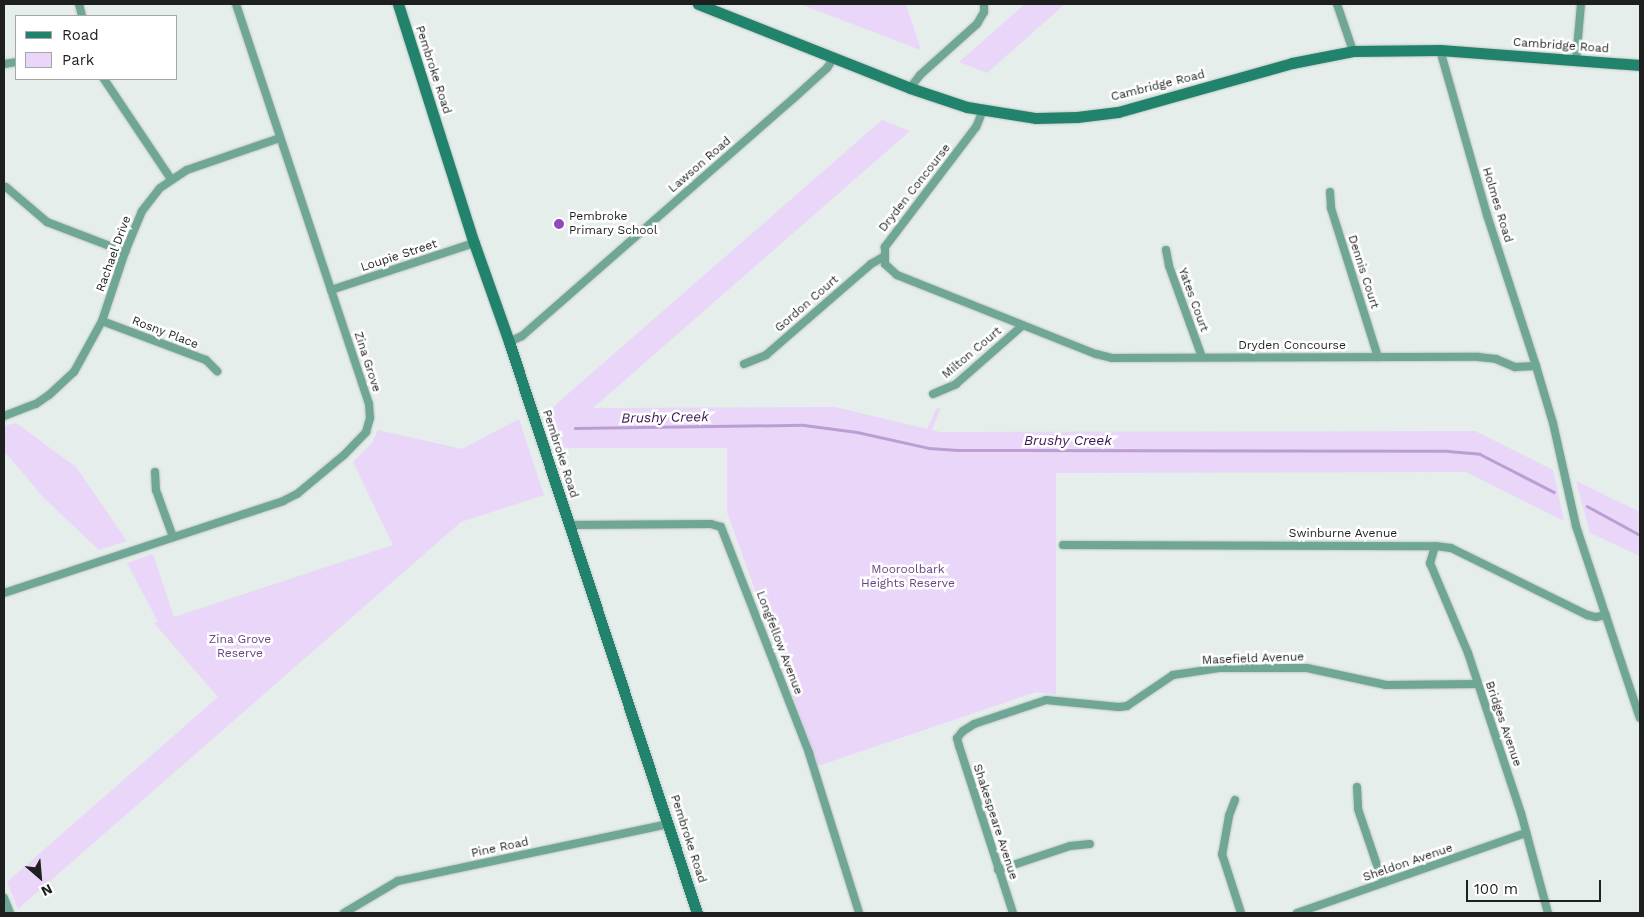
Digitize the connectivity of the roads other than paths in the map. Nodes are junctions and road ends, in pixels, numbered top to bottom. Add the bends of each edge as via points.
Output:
1 (236, 4) edge
2 (398, 4) edge
3 (698, 4) edge
4 (984, 4) edge
5 (1337, 4) edge
6 (1581, 4) edge
7 (1440, 50) junction
8 (1353, 51) junction
9 (833, 58) junction
10 (1576, 60) junction
11 (1640, 66) edge
12 (105, 80) edge
13 (910, 88) junction
14 (983, 110) junction
15 (280, 138) junction
16 (171, 179) junction
17 (6, 187) dead end
18 (1330, 192) dead end
19 (474, 243) junction
20 (1166, 250) dead end
21 (125, 252) junction
22 (883, 258) junction
23 (331, 290) junction
24 (102, 321) junction
25 (1022, 325) junction
26 (509, 342) junction
27 (1202, 357) junction
28 (1378, 357) junction
29 (744, 364) dead end
30 (1536, 366) junction
31 (217, 372) dead end
32 (933, 394) dead end
33 (4, 416) edge
34 (155, 472) dead end
35 (570, 525) junction
36 (172, 537) junction
37 (1063, 545) dead end
38 (1435, 546) junction
39 (4, 594) edge
40 (1606, 615) junction
41 (1477, 684) junction
42 (1640, 718) edge
43 (957, 738) joint
44 (1357, 786) dead end
45 (1235, 800) dead end
46 (668, 824) junction
47 (1526, 833) junction
48 (1090, 844) dead end
49 (998, 870) junction
50 (1383, 883) junction
51 (4, 898) edge
52 (10, 913) edge
53 (344, 913) edge
54 (697, 913) edge
55 (859, 913) edge
56 (1013, 913) edge
57 (1241, 913) edge
58 (1297, 913) edge
59 (1548, 913) edge

1 - 15 street, Zina Grove
2 - 19 main road, Pembroke Road
3 - 9 main road, Cambridge Road
4 - 13 street via 984,12 977,24 920,74
5 - 8 street
6 - 10 street
7 - 8 main road, Cambridge Road
7 - 10 main road, Cambridge Road
7 - 30 street, Holmes Road via 1487,215
8 - 14 main road, Cambridge Road via 1292,63 1118,112 1052,118
9 - 13 main road, Cambridge Road
9 - 26 street, Lawson Road via 827,68 780,111 522,336
10 - 11 main road, Cambridge Road
12 - 16 street
13 - 14 main road, Cambridge Road
14 - 22 street, Dryden Concourse via 976,127 888,242
15 - 16 street, Rachael Drive via 187,170
15 - 23 street, Zina Grove
16 - 21 street, Rachael Drive via 142,211
17 - 21 street via 47,222
18 - 28 street, Dennis Court via 1331,208
19 - 23 street, Loupie Street
19 - 26 main road, Pembroke Road
20 - 27 street, Yates Court
21 - 24 street, Rachael Drive
22 - 25 street, Dryden Concourse via 887,268 897,275
22 - 29 street, Gordon Court via 871,264 766,354
23 - 36 street, Zina Grove via 369,404 366,432 297,494
24 - 31 street, Rosny Place via 206,360
24 - 33 street, Rachael Drive via 74,372 36,404
25 - 27 street, Dryden Concourse via 1104,356
25 - 32 street, Milton Court via 956,384
26 - 35 main road, Pembroke Road
27 - 28 street, Dryden Concourse
28 - 30 street, Dryden Concourse via 1486,357 1516,367
30 - 40 street via 1556,434 1574,517
34 - 36 street via 156,490
35 - 46 main road, Pembroke Road
35 - 55 street, Longfellow Avenue via 711,524 721,527 809,753
36 - 39 street, Zina Grove
37 - 38 street, Swinburne Avenue
38 - 40 street, Swinburne Avenue via 1451,548 1587,614 1596,617
38 - 41 street, Bridges Avenue via 1430,563 1468,653
40 - 42 street
41 - 43 street, Masefield Avenue via 1386,685 1307,668 1220,668 1173,675 1127,706 1046,700 1033,703 974,724
41 - 47 street, Bridges Avenue
43 - 49 street, Shakespeare Avenue
44 - 50 street via 1358,809
45 - 57 street via 1222,854
46 - 53 street, Pine Road via 398,881
46 - 54 main road, Pembroke Road
47 - 50 street, Sheldon Avenue
47 - 59 street, Bridges Avenue
48 - 49 street via 1070,846
49 - 56 street, Shakespeare Avenue
50 - 58 street, Sheldon Avenue
51 - 52 street

